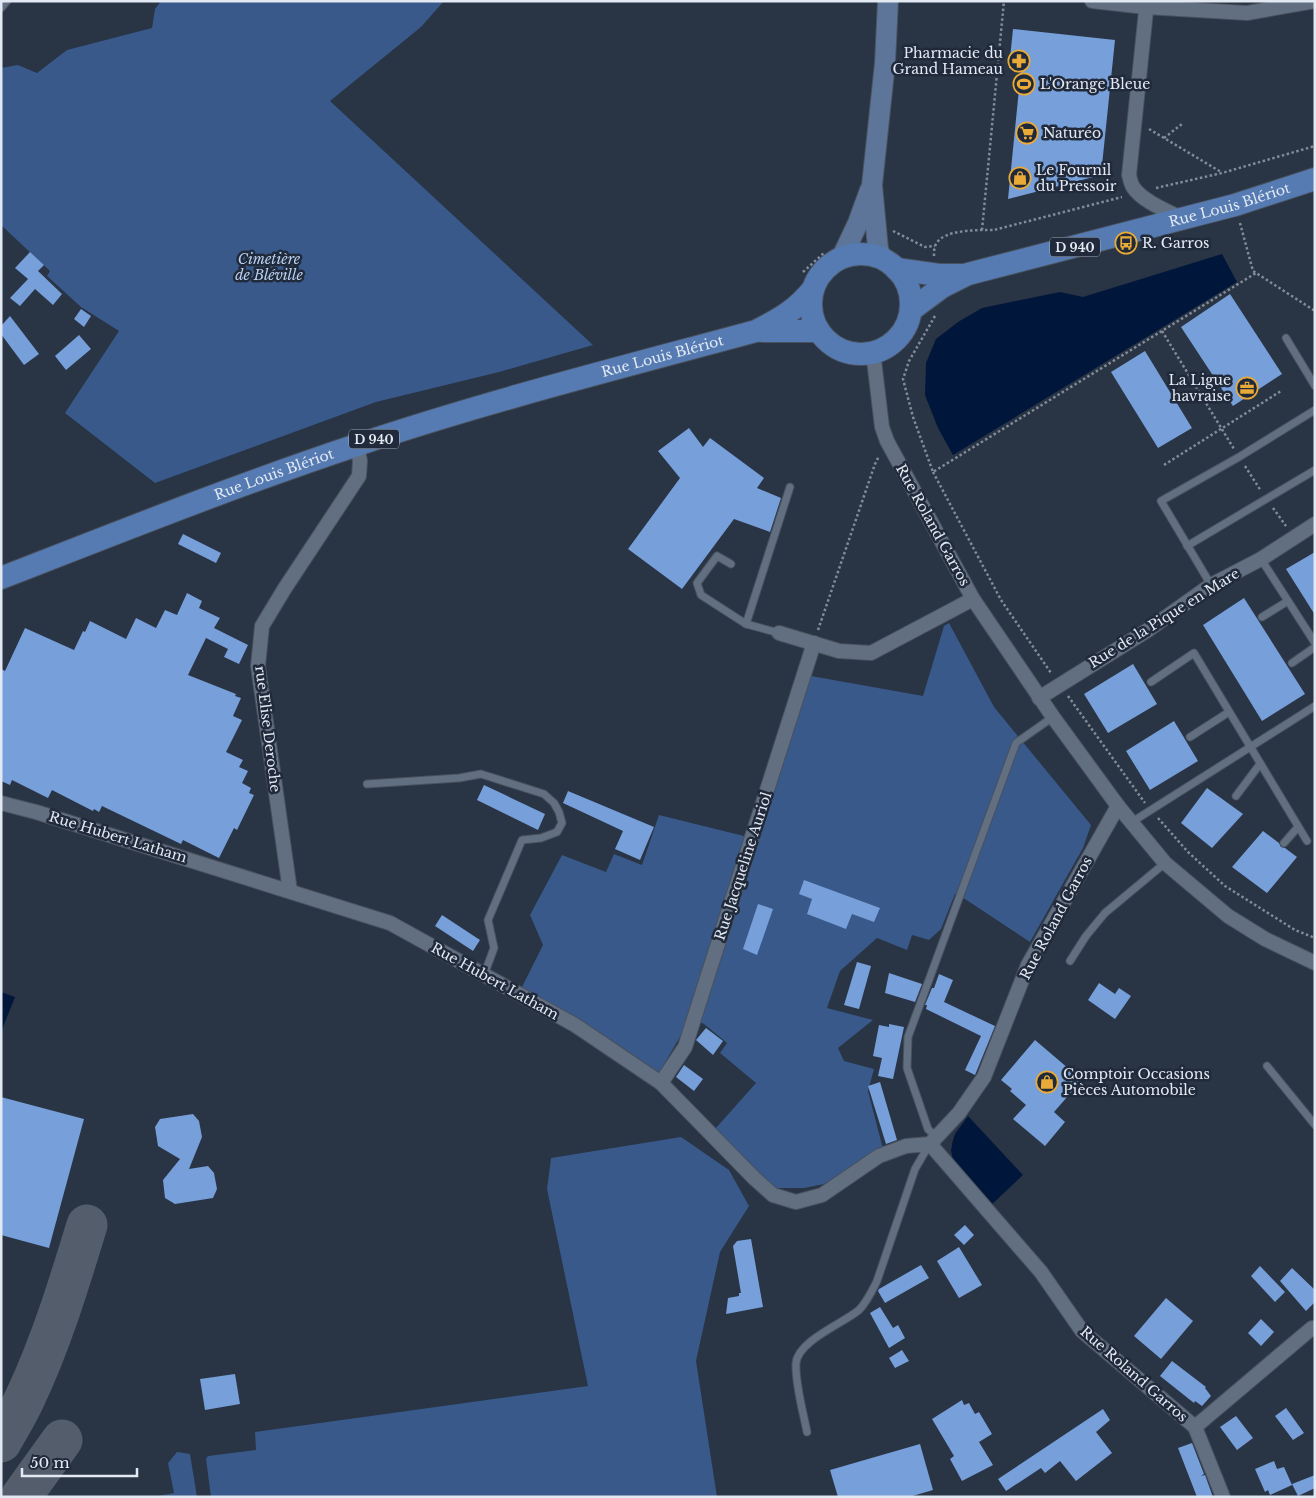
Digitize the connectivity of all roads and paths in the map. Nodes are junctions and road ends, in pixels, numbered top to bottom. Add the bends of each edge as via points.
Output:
1 (7, 1) edge
2 (888, 1) edge
3 (1004, 1) edge
4 (1092, 1) edge
5 (1315, 1) edge
6 (1147, 4) edge
7 (1, 8) edge
8 (1134, 120) junction
9 (1182, 124) dead end
10 (1164, 138) junction
11 (1315, 146) edge
12 (1222, 173) junction
13 (1315, 178) edge
14 (872, 185) junction
15 (1152, 190) dead end
16 (1131, 195) dead end
17 (1234, 205) junction
18 (1181, 218) junction
19 (982, 230) junction
20 (841, 259) junction
21 (933, 263) dead end
22 (889, 264) junction
23 (1256, 273) junction
24 (968, 274) junction
25 (814, 289) junction
26 (910, 310) junction
27 (1315, 311) edge
28 (937, 313) dead end
29 (756, 331) junction
30 (819, 331) junction
31 (1162, 331) junction
32 (1286, 338) dead end
33 (873, 352) junction
34 (1315, 386) edge
35 (1281, 391) dead end
36 (1315, 410) edge
37 (1222, 429) junction
38 (887, 441) junction
39 (357, 445) junction
40 (1239, 457) junction
41 (1164, 465) dead end
42 (1315, 470) edge
43 (933, 472) junction
44 (790, 487) dead end
45 (1266, 499) junction
46 (1315, 524) edge
47 (1294, 537) junction
48 (1187, 546) junction
49 (1261, 559) junction
50 (730, 564) dead end
51 (1, 578) edge
52 (1211, 585) junction
53 (974, 600) junction
54 (1288, 601) junction
55 (1262, 617) dead end
56 (746, 624) junction
57 (779, 633) joint
58 (814, 643) junction
59 (1315, 643) edge
60 (1315, 647) edge
61 (1292, 663) dead end
62 (1151, 682) dead end
63 (1059, 684) junction
64 (1040, 698) junction
65 (1315, 706) edge
66 (1229, 712) junction
67 (1053, 717) junction
68 (1190, 737) dead end
69 (1250, 748) junction
70 (1260, 764) junction
71 (367, 784) dead end
72 (1236, 796) dead end
73 (1, 803) edge
74 (1118, 806) junction
75 (1151, 810) junction
76 (1132, 822) junction
77 (1298, 827) junction
78 (1307, 841) dead end
79 (1284, 843) dead end
80 (1165, 863) junction
81 (290, 891) junction
82 (1315, 938) edge
83 (1070, 961) dead end
84 (1315, 963) edge
85 (484, 975) junction
86 (1267, 1066) dead end
87 (660, 1083) junction
88 (1315, 1125) edge
89 (933, 1141) junction
90 (1312, 1328) dead end
91 (1195, 1427) junction
92 (807, 1432) dead end
93 (1223, 1497) edge

1 - 7 lane
2 - 14 main road
3 - 19 path
4 - 6 street
5 - 6 street via 1246,13
6 - 8 street
8 - 10 path
8 - 18 street via 1129,176 1132,186 1157,206
9 - 10 path
10 - 12 path
11 - 12 path
12 - 15 path
13 - 17 main road, Rue Louis Blériot / D 940
14 - 20 main road
14 - 22 main road via 878,248
16 - 19 path via 994,230
17 - 18 main road, Rue Louis Blériot / D 940
17 - 23 path
18 - 24 main road, Rue Louis Blériot / D 940
19 - 21 path via 947,234 935,246
20 - 22 main road via 869,255
20 - 25 main road via 829,266
22 - 24 main road, Rue Louis Blériot / D 940 via 939,275
22 - 26 main road via 908,288
23 - 27 path
23 - 31 path
24 - 26 main road, Rue Louis Blériot / D 940 via 942,287
25 - 29 main road, Rue Louis Blériot / D 940 via 787,315
25 - 30 main road via 811,303
26 - 33 main road via 902,332 884,348
28 - 43 path via 903,379 912,417
29 - 30 main road, Rue Louis Blériot / D 940
29 - 39 main road, Rue Louis Blériot / D 940 via 478,407
30 - 33 main road via 829,343 843,350 858,354
31 - 37 path
31 - 43 path
32 - 34 lane
33 - 38 street, Rue Roland Garros via 882,427
35 - 37 path
36 - 40 lane
37 - 40 path
37 - 41 path
38 - 53 street, Rue Roland Garros
38 - 58 path via 874,464
39 - 51 main road, Rue Louis Blériot / D 940
39 - 81 street, rue Elise Deroche via 359,476 262,626 259,676
40 - 45 path
40 - 48 lane via 1161,501
42 - 45 lane
43 - 63 path via 1001,600
44 - 56 lane
45 - 47 path
45 - 48 lane
46 - 47 street, Rue de la Pique en Mare
47 - 49 street, Rue de la Pique en Mare
48 - 52 lane
49 - 52 street, Rue de la Pique en Mare
49 - 54 lane
50 - 56 lane via 717,556 697,583 701,595
52 - 63 street, Rue de la Pique en Mare via 1148,630
53 - 58 street via 871,653 839,651
53 - 64 street, Rue Roland Garros
54 - 55 lane
54 - 59 lane
56 - 57 lane
57 - 58 street
58 - 87 street, Rue Jacqueline Auriol via 685,1047
60 - 61 lane
62 - 66 lane via 1194,653
63 - 64 street, Rue de la Pique en Mare
63 - 75 path
64 - 67 street, Rue Roland Garros
65 - 69 lane
66 - 68 lane
66 - 69 lane
67 - 74 street, Rue Roland Garros
67 - 89 lane via 1016,743 908,1037 906,1068
69 - 70 lane
69 - 75 lane
70 - 72 lane
70 - 77 lane
71 - 85 lane via 481,774 544,794 554,803 562,823 557,832 522,840 488,920 494,948
73 - 81 street, Rue Hubert Latham
74 - 76 street
74 - 89 street, Rue Roland Garros via 1028,965 984,1077 959,1113
75 - 76 lane
75 - 82 path via 1188,852 1225,886 1295,930
76 - 80 street
77 - 78 lane
77 - 79 lane
80 - 83 lane via 1105,913
80 - 84 street via 1228,916 1265,939
81 - 85 street, Rue Hubert Latham via 390,922
85 - 87 street, Rue Hubert Latham via 575,1025
86 - 88 lane
87 - 89 street, Rue Hubert Latham via 773,1195 796,1202 822,1195 879,1156
89 - 91 street, Rue Roland Garros via 1041,1272 1082,1331
89 - 92 lane via 915,1169 869,1297 854,1313 800,1351 796,1373
90 - 91 street, Rue Roland Garros
91 - 93 street, Rue Roland Garros

